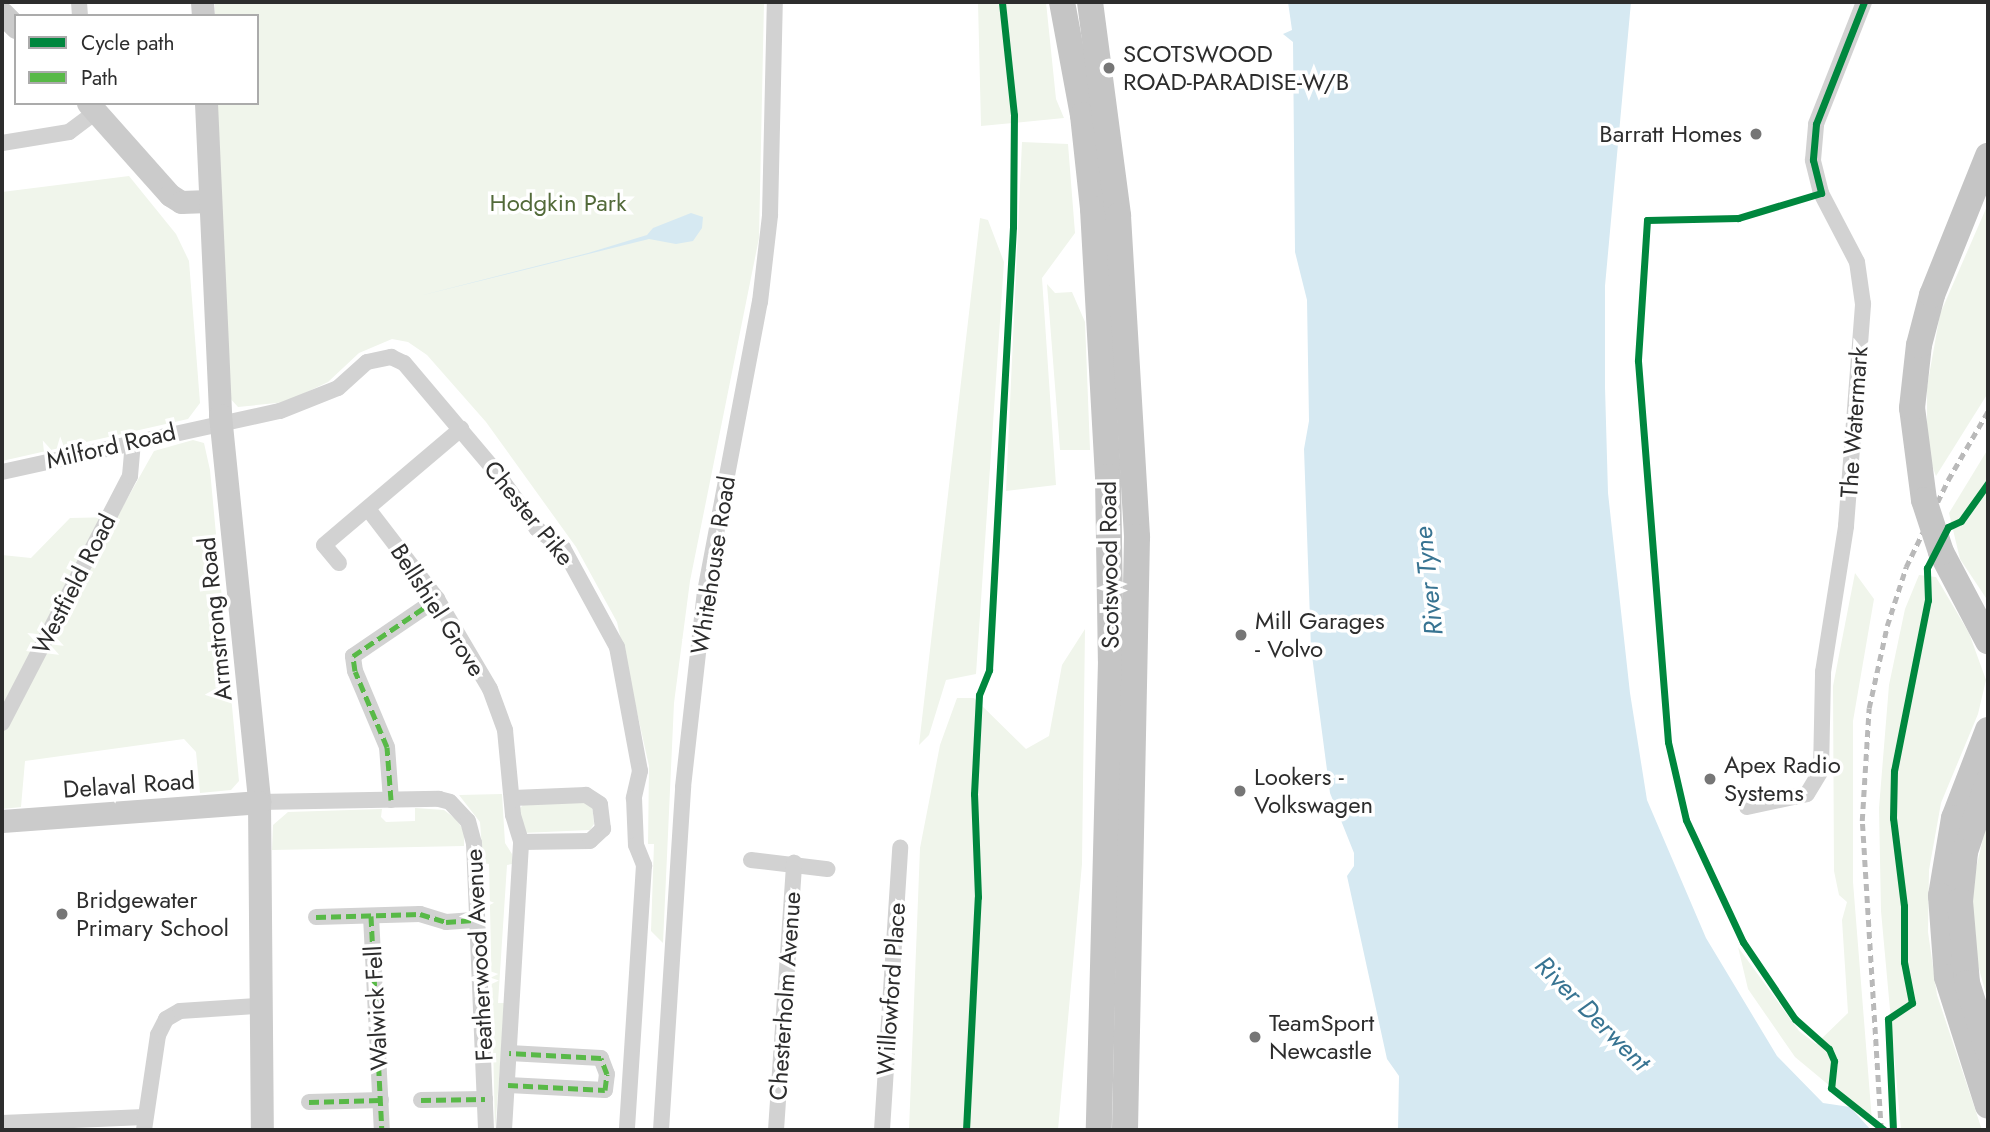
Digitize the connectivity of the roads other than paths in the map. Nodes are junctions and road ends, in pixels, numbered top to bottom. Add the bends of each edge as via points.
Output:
1 (775, 2) edge
2 (1062, 2) edge
3 (1090, 2) edge
4 (1864, 2) edge
5 (206, 105) edge
6 (92, 108) edge
7 (2, 143) edge
8 (1988, 156) edge
9 (209, 201) junction
10 (221, 421) junction
11 (461, 429) junction
12 (133, 441) junction
13 (2, 472) edge
14 (368, 509) junction
15 (339, 564) dead end
16 (1963, 596) junction
17 (437, 599) junction
18 (1988, 619) edge
19 (1988, 641) edge
20 (2, 723) edge
21 (1988, 730) edge
22 (1988, 782) edge
23 (513, 798) junction
24 (391, 800) junction
25 (259, 802) junction
26 (1747, 807) dead end
27 (2, 821) edge
28 (521, 842) junction
29 (900, 848) dead end
30 (751, 860) dead end
31 (794, 863) junction
32 (827, 869) dead end
33 (371, 916) junction
34 (316, 917) dead end
35 (477, 920) junction
36 (258, 1006) junction
37 (1988, 1049) edge
38 (509, 1053) junction
39 (508, 1085) junction
40 (485, 1099) junction
41 (381, 1100) junction
42 (421, 1100) dead end
43 (309, 1102) dead end
44 (1988, 1106) edge
45 (2, 1123) edge
46 (144, 1124) edge
47 (262, 1130) edge
48 (382, 1130) edge
49 (486, 1130) edge
50 (504, 1130) edge
51 (627, 1130) edge
52 (661, 1130) edge
53 (776, 1130) edge
54 (882, 1130) edge
55 (1099, 1130) edge
56 (1125, 1130) edge

1 - 52 street, Whitehouse Road via 770,215 760,302 705,592 683,787
2 - 55 main road, Scotswood Road via 1083,115 1093,209 1108,477 1110,673
3 - 56 main road, Scotswood Road via 1118,216 1138,537
4 - 26 street, The Watermark via 1816,124 1812,160 1821,193 1857,262 1863,304 1845,539 1823,672 1823,760 1807,794
5 - 9 street, Armstrong Road
6 - 7 street via 69,132
6 - 9 street via 170,195 181,202
8 - 16 main road, bridge via 1933,295 1919,345 1912,408 1924,500 1941,552
9 - 10 street, Armstrong Road
10 - 11 street, Chester Pike via 281,411 338,388 367,362 391,357 404,363
10 - 12 street, Milford Road
10 - 25 street, Armstrong Road
11 - 14 street
11 - 51 street, Chester Pike via 537,529 563,548 617,647 640,771 634,798 635,833 644,865
12 - 13 street, Milford Road
12 - 20 street, Westfield Road via 130,476
14 - 15 street via 324,545
14 - 17 street, Bellshiel Grove
16 - 18 main road
16 - 19 main road
17 - 23 street, Bellshiel Grove via 490,689 505,730
17 - 24 street via 353,656 387,747
21 - 44 main road via 1954,818 1941,924 1953,1004
22 - 37 main road via 1965,852 1960,901 1967,983
23 - 28 street, Featherwood Avenue
23 - 28 street, Featherwood Avenue via 586,794 600,804 603,828 590,841
24 - 25 street, Featherwood Avenue
24 - 35 street, Featherwood Avenue via 439,799 450,802 468,821 474,843
25 - 27 street, Delaval Road
25 - 36 street, Armstrong Road
28 - 38 street, Featherwood Avenue
29 - 54 street, Willowford Place
30 - 31 street
31 - 32 street
31 - 53 street, Chesterholm Avenue
33 - 34 street, Walwick Fell
33 - 35 street, Walwick Fell via 420,914 446,922
33 - 41 street, Walwick Fell
35 - 40 street, Featherwood Avenue
36 - 46 street via 180,1011 166,1019 158,1035
36 - 47 street, Armstrong Road
38 - 39 street, Featherwood Avenue
38 - 39 street, Featherwood Avenue via 601,1058 607,1074 605,1090
39 - 50 street, Featherwood Avenue
40 - 42 street
40 - 49 street, Featherwood Avenue
41 - 43 street, Walwick Fell
41 - 48 street, Walwick Fell
45 - 46 street

